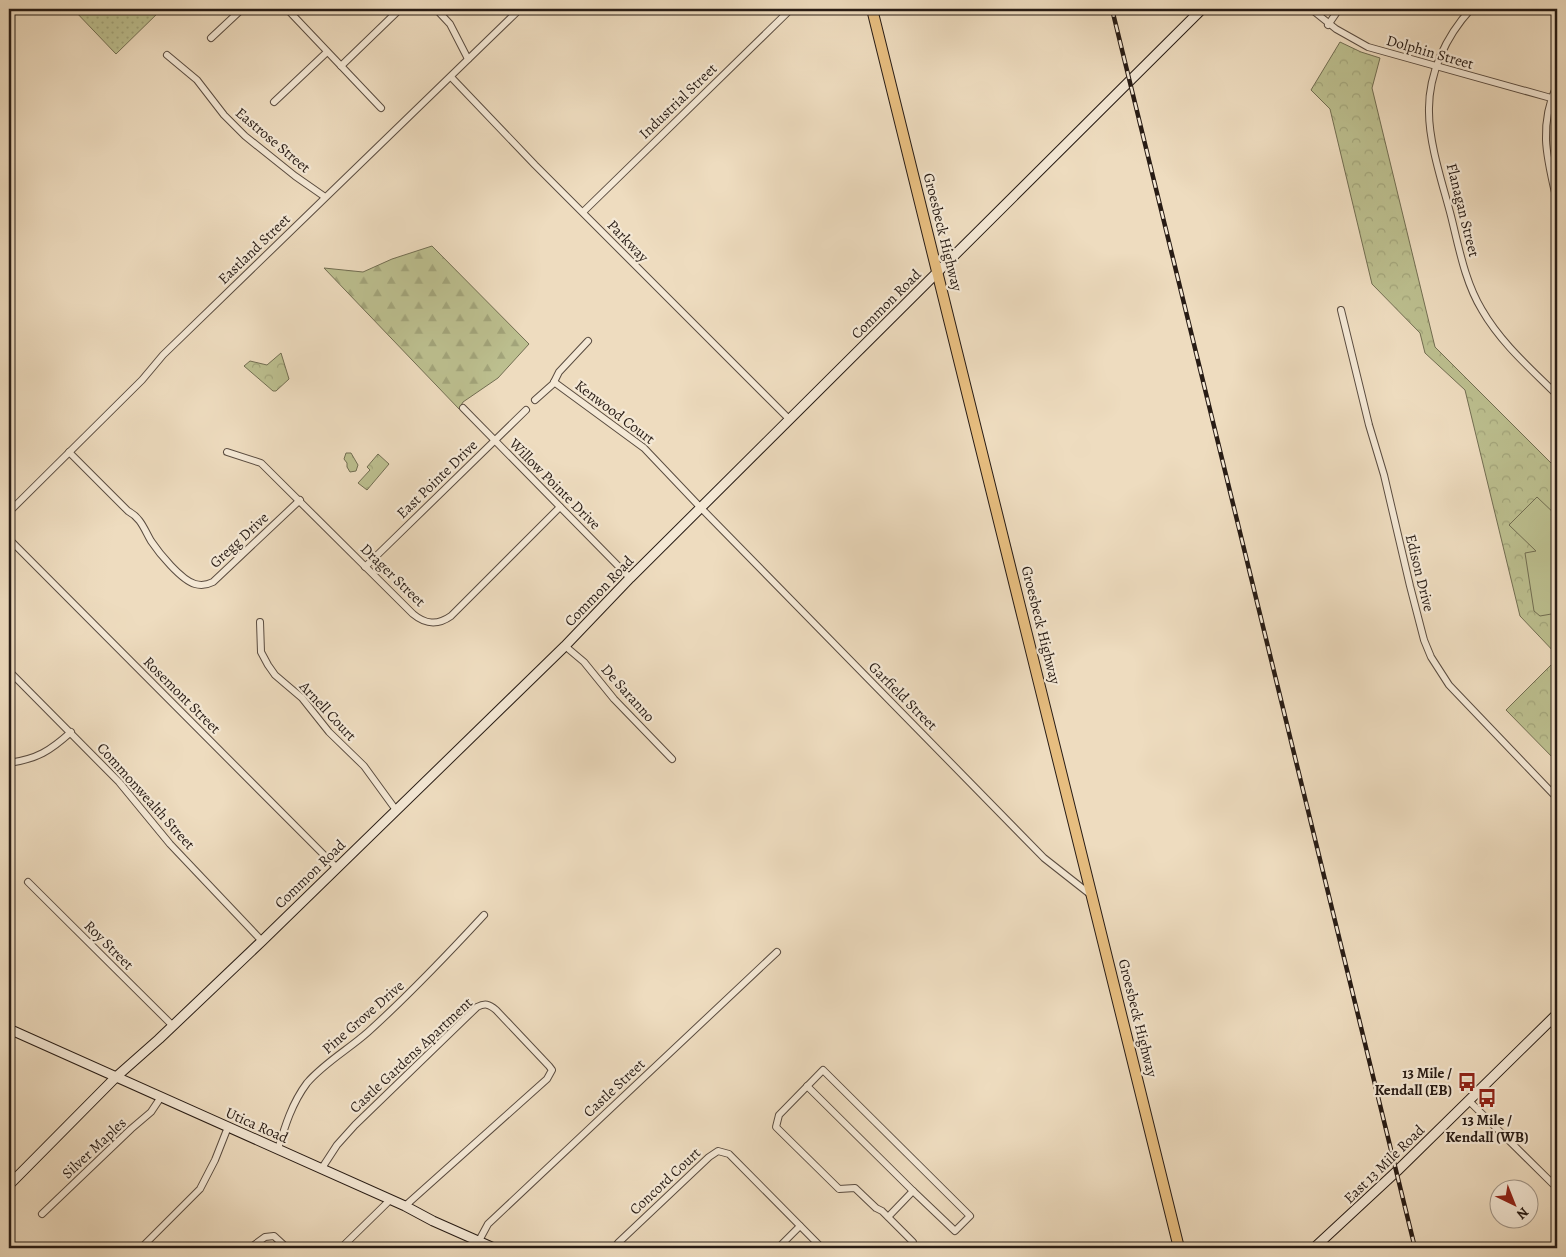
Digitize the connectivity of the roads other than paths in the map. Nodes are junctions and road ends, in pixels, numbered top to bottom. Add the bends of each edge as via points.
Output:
1 (242, 9) edge
2 (287, 9) edge
3 (400, 9) edge
4 (436, 9) edge
5 (520, 9) edge
6 (791, 9) edge
7 (872, 9) edge
8 (1202, 9) edge
9 (1311, 9) edge
10 (1339, 9) edge
11 (1471, 9) edge
12 (1328, 25) junction
13 (211, 38) dead end
14 (327, 52) junction
15 (167, 55) dead end
16 (468, 59) junction
17 (341, 66) junction
18 (1437, 67) junction
19 (451, 77) junction
20 (1557, 84) edge
21 (1551, 98) junction
22 (274, 102) dead end
23 (381, 108) dead end
24 (325, 197) junction
25 (1557, 201) edge
26 (583, 212) junction
27 (938, 272) junction
28 (1341, 310) dead end
29 (588, 341) dead end
30 (554, 382) junction
31 (1557, 395) edge
32 (535, 400) dead end
33 (463, 408) dead end
34 (526, 410) dead end
35 (790, 420) junction
36 (495, 440) junction
37 (69, 452) junction
38 (227, 452) dead end
39 (300, 500) junction
40 (10, 507) edge
41 (560, 507) junction
42 (701, 508) junction
43 (9, 539) edge
44 (365, 567) junction
45 (630, 578) junction
46 (260, 622) dead end
47 (565, 646) junction
48 (9, 671) edge
49 (71, 732) junction
50 (672, 759) dead end
51 (9, 763) edge
52 (1557, 798) edge
53 (396, 810) junction
54 (337, 868) junction
55 (28, 882) dead end
56 (1092, 896) junction
57 (484, 915) dead end
58 (262, 941) junction
59 (776, 952) dead end
60 (1557, 1014) edge
61 (173, 1026) junction
62 (9, 1029) edge
63 (116, 1077) junction
64 (807, 1086) junction
65 (160, 1097) junction
66 (1469, 1101) junction
67 (228, 1127) junction
68 (278, 1149) junction
69 (322, 1168) junction
70 (9, 1185) edge
71 (1557, 1188) edge
72 (914, 1191) junction
73 (391, 1199) junction
74 (406, 1206) junction
75 (42, 1214) dead end
76 (888, 1217) junction
77 (800, 1226) junction
78 (477, 1245) edge
79 (616, 1245) edge
80 (913, 1245) edge
81 (141, 1248) edge
82 (250, 1248) edge
83 (287, 1248) edge
84 (341, 1248) edge
85 (494, 1248) edge
86 (778, 1248) edge
87 (822, 1248) edge
88 (908, 1248) edge
89 (1180, 1248) edge
90 (1314, 1248) edge

1 - 13 street
2 - 14 street
3 - 17 street
4 - 16 street via 450,24
5 - 16 street, Eastland Street
6 - 26 street, Industrial Street
7 - 27 main road, Groesbeck Highway
8 - 27 street, Common Road
9 - 12 street, Dolphin Street
10 - 12 street
11 - 18 street, Flanagan Street via 1448,38
12 - 18 street, Dolphin Street via 1368,47
14 - 17 street
14 - 22 street
15 - 24 street, Eastrose Street via 197,80 245,136
16 - 19 street, Eastland Street
17 - 23 street
18 - 21 street, Dolphin Street
18 - 31 street, Flanagan Street via 1429,98 1429,121 1470,286 1498,335
19 - 24 street, Eastland Street
19 - 26 street, Parkway
20 - 21 street
21 - 25 street via 1545,140
24 - 37 street, Eastland Street
26 - 35 street, Parkway
27 - 35 street, Common Road
27 - 56 main road, Groesbeck Highway
28 - 52 street, Edison Drive via 1424,640 1431,657 1449,684
29 - 30 street, Kenwood Court via 559,372
30 - 32 street, Kenwood Court
30 - 42 street, Kenwood Court via 644,448
33 - 36 street, Willow Pointe Drive
34 - 36 street, East Pointe Drive
35 - 42 street, Common Road
36 - 41 street, Willow Pointe Drive
36 - 44 street, East Pointe Drive
37 - 39 street, Gregg Drive via 128,511 136,515 158,551 186,580 202,586 213,582
37 - 40 street, Eastland Street
38 - 39 street, Drager Street via 262,463
39 - 44 street, Drager Street
41 - 44 street, Drager Street via 450,616 439,622 420,620
41 - 45 street, Willow Pointe Drive
42 - 45 street, Common Road
42 - 56 street, Garfield Street via 1044,858
43 - 54 street, Rosemont Street
45 - 47 street, Common Road
46 - 53 street, Arnell Court via 262,652 275,675 302,698 329,732 364,766
47 - 50 street, De Saranno via 584,662 614,699
47 - 53 street, Common Road
48 - 49 street, Commonwealth Street
49 - 51 street via 46,753
49 - 58 street, Commonwealth Street
53 - 54 street, Common Road
54 - 58 street, Common Road
55 - 61 street, Roy Street
56 - 89 main road, Groesbeck Highway
57 - 68 street, Pine Grove Drive via 421,982 306,1084 286,1122
58 - 61 street, Common Road
59 - 78 street, Castle Street via 488,1224
60 - 66 street, East 13 Mile Road
61 - 63 street, Common Road
62 - 63 street, Utica Road
63 - 65 street, Utica Road
63 - 70 street, Common Road
64 - 72 street
64 - 72 street via 823,1070 970,1216 955,1231
64 - 76 street via 779,1115 776,1127 839,1190 855,1188
65 - 67 street, Utica Road
65 - 75 street, Silver Maples via 144,1118
66 - 71 street
66 - 90 street, East 13 Mile Road
67 - 68 street, Utica Road
67 - 81 street via 200,1190
68 - 69 street, Utica Road
69 - 73 street, Utica Road
69 - 74 street, Castle Gardens Apartment via 350,1130 477,1007 489,1004 549,1066 552,1070 550,1075
72 - 76 street
73 - 74 street, Utica Road
73 - 84 street
74 - 78 street, Utica Road
76 - 80 street
77 - 79 street, Concord Court via 729,1154 718,1151
77 - 86 street
77 - 87 street, Concord Court
78 - 85 street, Utica Road
80 - 88 street
82 - 83 street via 265,1236 274,1236

